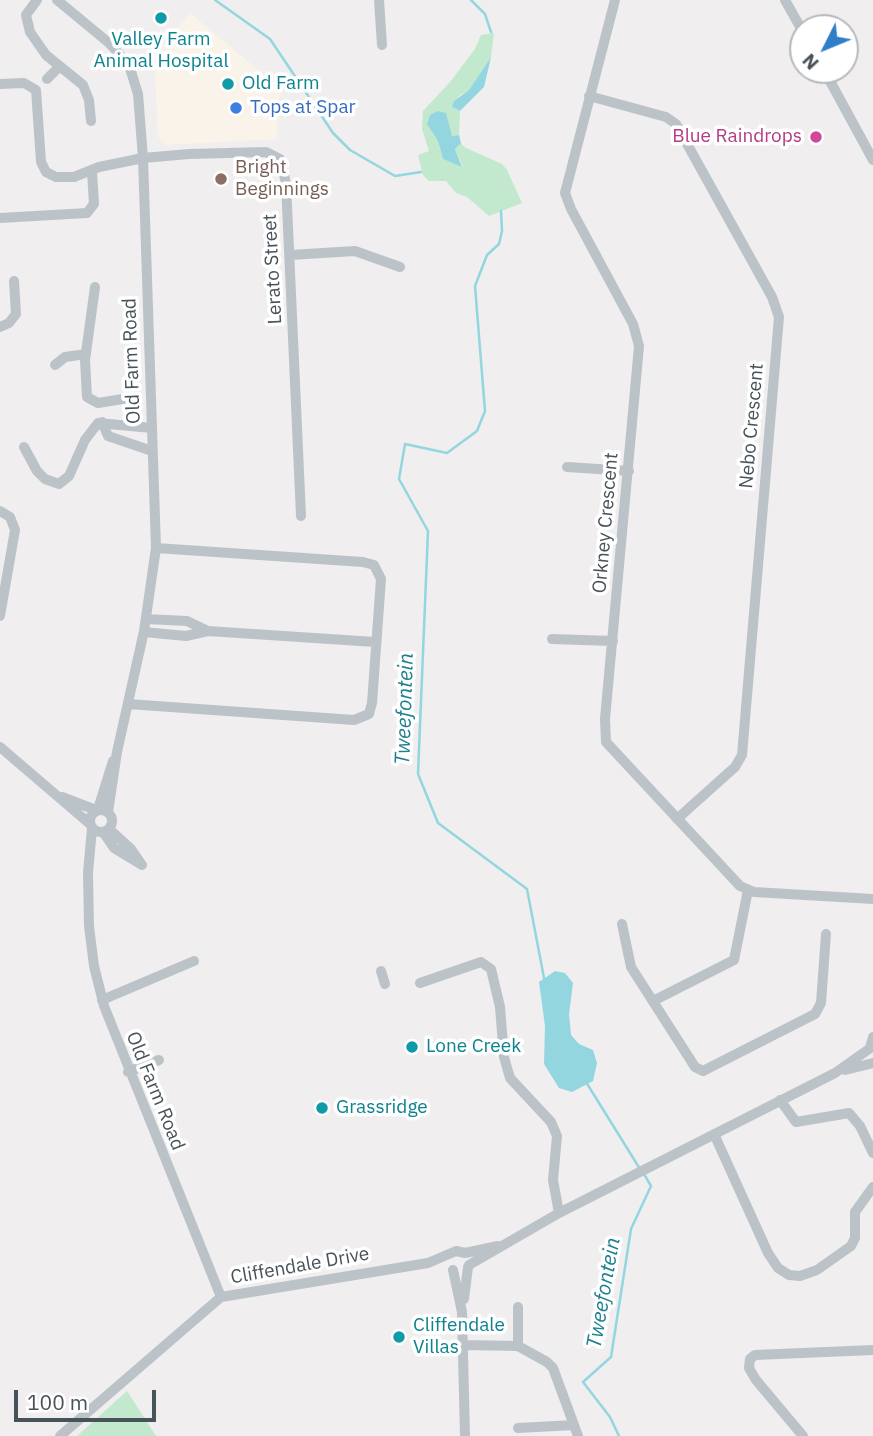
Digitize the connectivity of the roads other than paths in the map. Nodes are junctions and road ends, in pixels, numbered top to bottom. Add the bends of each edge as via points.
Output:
1 (37, 0) edge
2 (57, 0) edge
3 (379, 0) edge
4 (615, 0) edge
5 (382, 45) dead end
6 (59, 67) junction
7 (47, 79) dead end
8 (0, 84) edge
9 (832, 84) edge
10 (589, 96) junction
11 (91, 121) dead end
12 (143, 158) junction
13 (873, 160) edge
14 (92, 172) junction
15 (0, 218) edge
16 (290, 255) junction
17 (400, 267) dead end
18 (15, 281) dead end
19 (94, 287) dead end
20 (0, 327) edge
21 (86, 354) junction
22 (55, 365) dead end
23 (151, 386) junction
24 (129, 398) dead end
25 (151, 406) junction
26 (102, 422) junction
27 (152, 428) junction
28 (24, 447) dead end
29 (152, 451) junction
30 (567, 467) dead end
31 (629, 471) junction
32 (3, 512) edge
33 (301, 516) dead end
34 (156, 548) junction
35 (0, 615) edge
36 (146, 619) junction
37 (208, 631) junction
38 (144, 632) junction
39 (552, 639) dead end
40 (613, 641) junction
41 (375, 642) junction
42 (128, 704) junction
43 (0, 747) edge
44 (53, 793) junction
45 (101, 811) junction
46 (677, 819) junction
47 (98, 829) junction
48 (748, 890) junction
49 (873, 899) edge
50 (622, 924) dead end
51 (826, 934) dead end
52 (194, 961) dead end
53 (381, 971) dead end
54 (420, 983) dead end
55 (385, 985) dead end
56 (102, 1000) junction
57 (653, 1001) junction
58 (871, 1045) edge
59 (159, 1060) dead end
60 (873, 1062) edge
61 (128, 1072) junction
62 (835, 1073) junction
63 (780, 1100) junction
64 (715, 1135) junction
65 (873, 1153) edge
66 (873, 1187) edge
67 (559, 1213) junction
68 (498, 1246) junction
69 (465, 1253) junction
70 (450, 1255) junction
71 (428, 1263) junction
72 (468, 1266) junction
73 (452, 1269) junction
74 (221, 1297) junction
75 (519, 1307) dead end
76 (462, 1312) junction
77 (463, 1346) junction
78 (518, 1346) junction
79 (873, 1350) edge
80 (518, 1428) dead end
81 (576, 1431) edge
82 (60, 1436) edge
83 (465, 1436) edge
84 (803, 1436) edge

1 - 6 street via 27,12 26,22 38,45
2 - 12 street, Old Farm Road via 129,65 138,94
3 - 5 street
4 - 10 street, Orkney Crescent
6 - 7 street
6 - 11 street via 86,90
8 - 14 street via 24,83 36,90 41,162 46,172 62,177
9 - 13 street
10 - 31 street, Orkney Crescent via 565,193 638,338
10 - 46 street, Nebo Crescent via 666,117 676,124 779,317 742,755
12 - 14 street
12 - 16 street, Lerato Street via 274,154 285,172
12 - 23 street, Old Farm Road
14 - 15 street via 94,204 88,213
16 - 17 street via 355,251
16 - 33 street, Lerato Street
18 - 20 street via 16,314
19 - 21 street
21 - 22 street via 65,357
21 - 24 street via 90,400
23 - 25 street, Old Farm Road
23 - 25 street via 132,397
25 - 27 street, Old Farm Road
26 - 27 street
26 - 28 street via 87,435 69,475 59,484 37,471
26 - 29 street via 108,436
27 - 29 street, Old Farm Road
29 - 34 street, Old Farm Road
30 - 31 street
31 - 40 street, Orkney Crescent
32 - 35 street via 15,530
34 - 36 street, Old Farm Road
34 - 41 street via 374,565 381,579
36 - 37 street via 187,621
36 - 38 street, Old Farm Road
37 - 38 street via 186,636
37 - 41 street
38 - 42 street, Old Farm Road
39 - 40 street
40 - 46 street, Orkney Crescent via 606,742
41 - 42 street via 373,703 362,719
42 - 45 street, Old Farm Road
43 - 44 street
44 - 45 street
44 - 47 street
45 - 47 street via 90,816
45 - 47 street via 112,822
46 - 48 street, Orkney Crescent via 734,882
47 - 56 street, Old Farm Road via 89,890 91,944
48 - 49 street
48 - 57 street via 734,960
50 - 57 street via 627,959
51 - 57 street via 821,1003 815,1014 708,1070 695,1067
52 - 56 street
53 - 55 street
54 - 67 street via 478,963 486,964 494,976 510,1078 555,1129 558,1144 553,1180
56 - 61 street, Old Farm Road
58 - 60 street
58 - 62 street
59 - 61 street
60 - 62 street
61 - 74 street, Old Farm Road
62 - 63 street
63 - 64 street
63 - 65 street via 796,1122 849,1113
64 - 66 street via 768,1253 789,1275 817,1270 851,1246 855,1212
64 - 67 street
67 - 68 street
68 - 69 street
68 - 72 street
69 - 70 street
69 - 72 street
70 - 71 street, Cliffendale Drive
70 - 73 street
71 - 73 street, Cliffendale Drive
71 - 74 street, Cliffendale Drive
72 - 73 street via 461,1271
72 - 76 street
73 - 76 street
74 - 82 street, Cliffendale Drive
75 - 78 street
76 - 77 street
77 - 78 street
77 - 83 street
78 - 81 street via 550,1364
79 - 84 street via 755,1355 748,1362 753,1375
80 - 81 street

